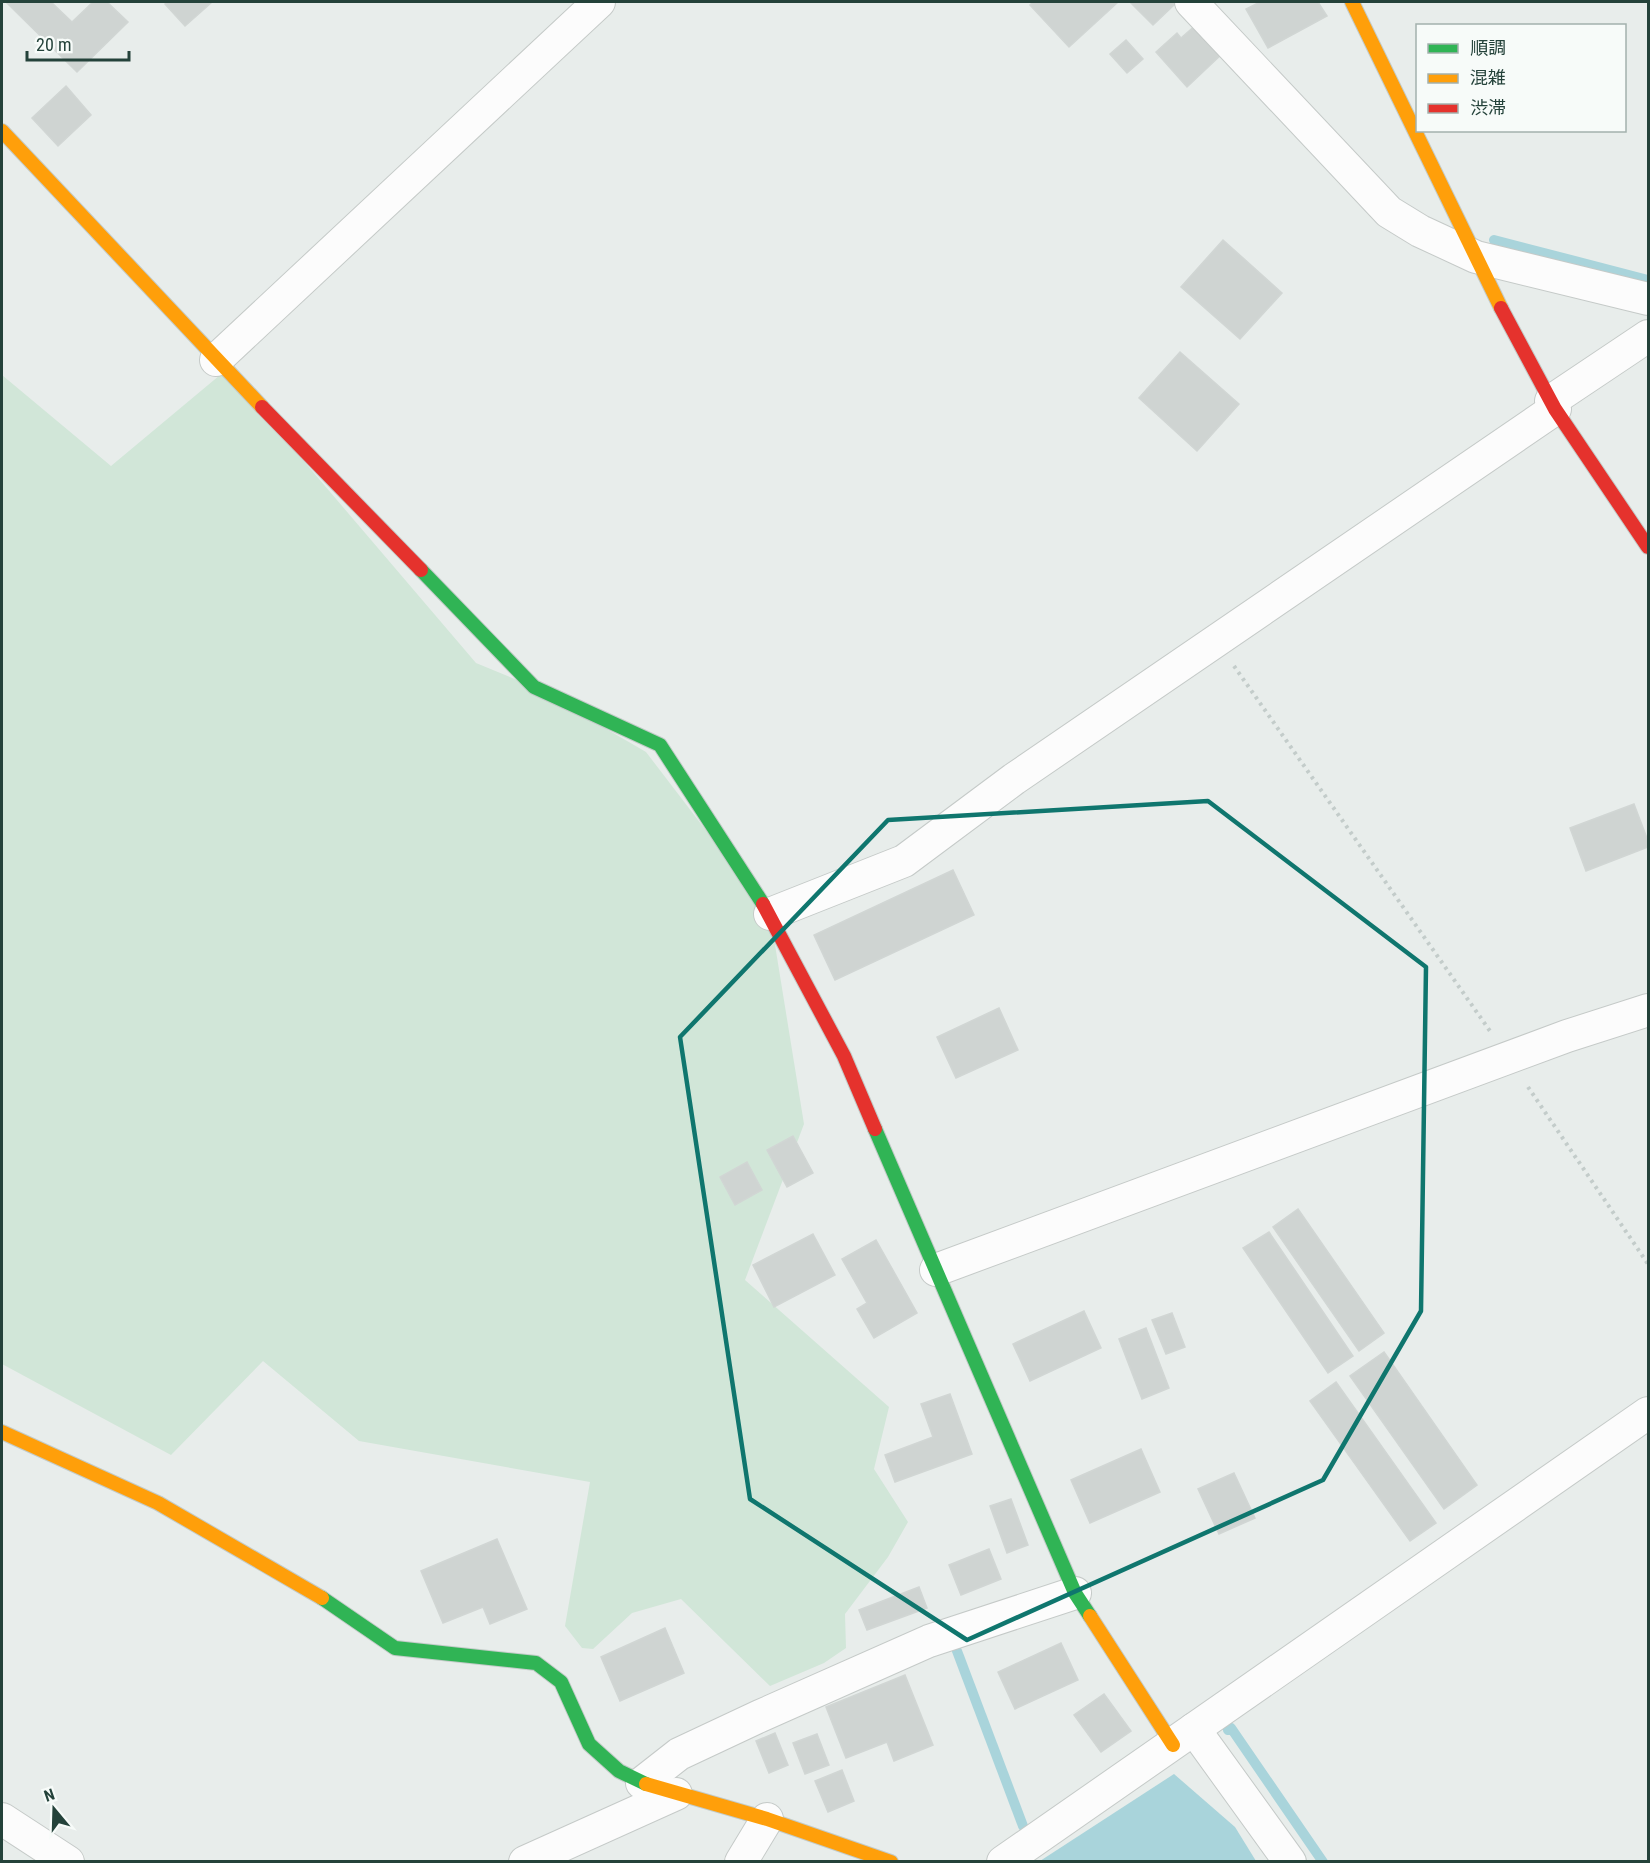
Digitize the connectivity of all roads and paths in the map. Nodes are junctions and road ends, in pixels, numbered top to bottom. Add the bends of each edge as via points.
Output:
1 (599, 2) edge
2 (1191, 2) edge
3 (1352, 2) edge
4 (2, 131) edge
5 (1476, 257) junction
6 (1648, 299) edge
7 (1648, 336) edge
8 (216, 360) junction
9 (1553, 405) junction
10 (1648, 547) edge
11 (1217, 641) junction
12 (770, 914) junction
13 (1648, 1010) edge
14 (1508, 1058) junction
15 (1648, 1264) edge
16 (936, 1270) junction
17 (1648, 1413) edge
18 (2, 1431) edge
19 (1075, 1593) junction
20 (1183, 1737) junction
21 (642, 1783) junction
22 (676, 1794) junction
23 (767, 1819) junction
24 (2, 1820) edge
25 (68, 1862) edge
26 (525, 1862) edge
27 (741, 1862) edge
28 (891, 1862) edge
29 (1003, 1862) edge
30 (1290, 1862) edge

1 - 8 street
2 - 5 street via 1389,212
3 - 5 street
4 - 8 street
5 - 6 street
5 - 9 street
7 - 9 street
8 - 12 street via 534,687 660,745
9 - 10 street
9 - 11 street
11 - 12 street via 1014,779 904,861
11 - 14 path
12 - 16 street via 844,1056
13 - 14 street
14 - 15 path
14 - 16 street
16 - 19 street
17 - 20 street
18 - 21 street via 158,1503 310,1592 395,1648 537,1663 561,1682 589,1744 619,1772
19 - 20 street
19 - 21 street via 918,1646 679,1754
20 - 29 street
20 - 30 street
21 - 22 street
22 - 23 street
22 - 26 street
23 - 27 street
23 - 28 street
24 - 25 street

